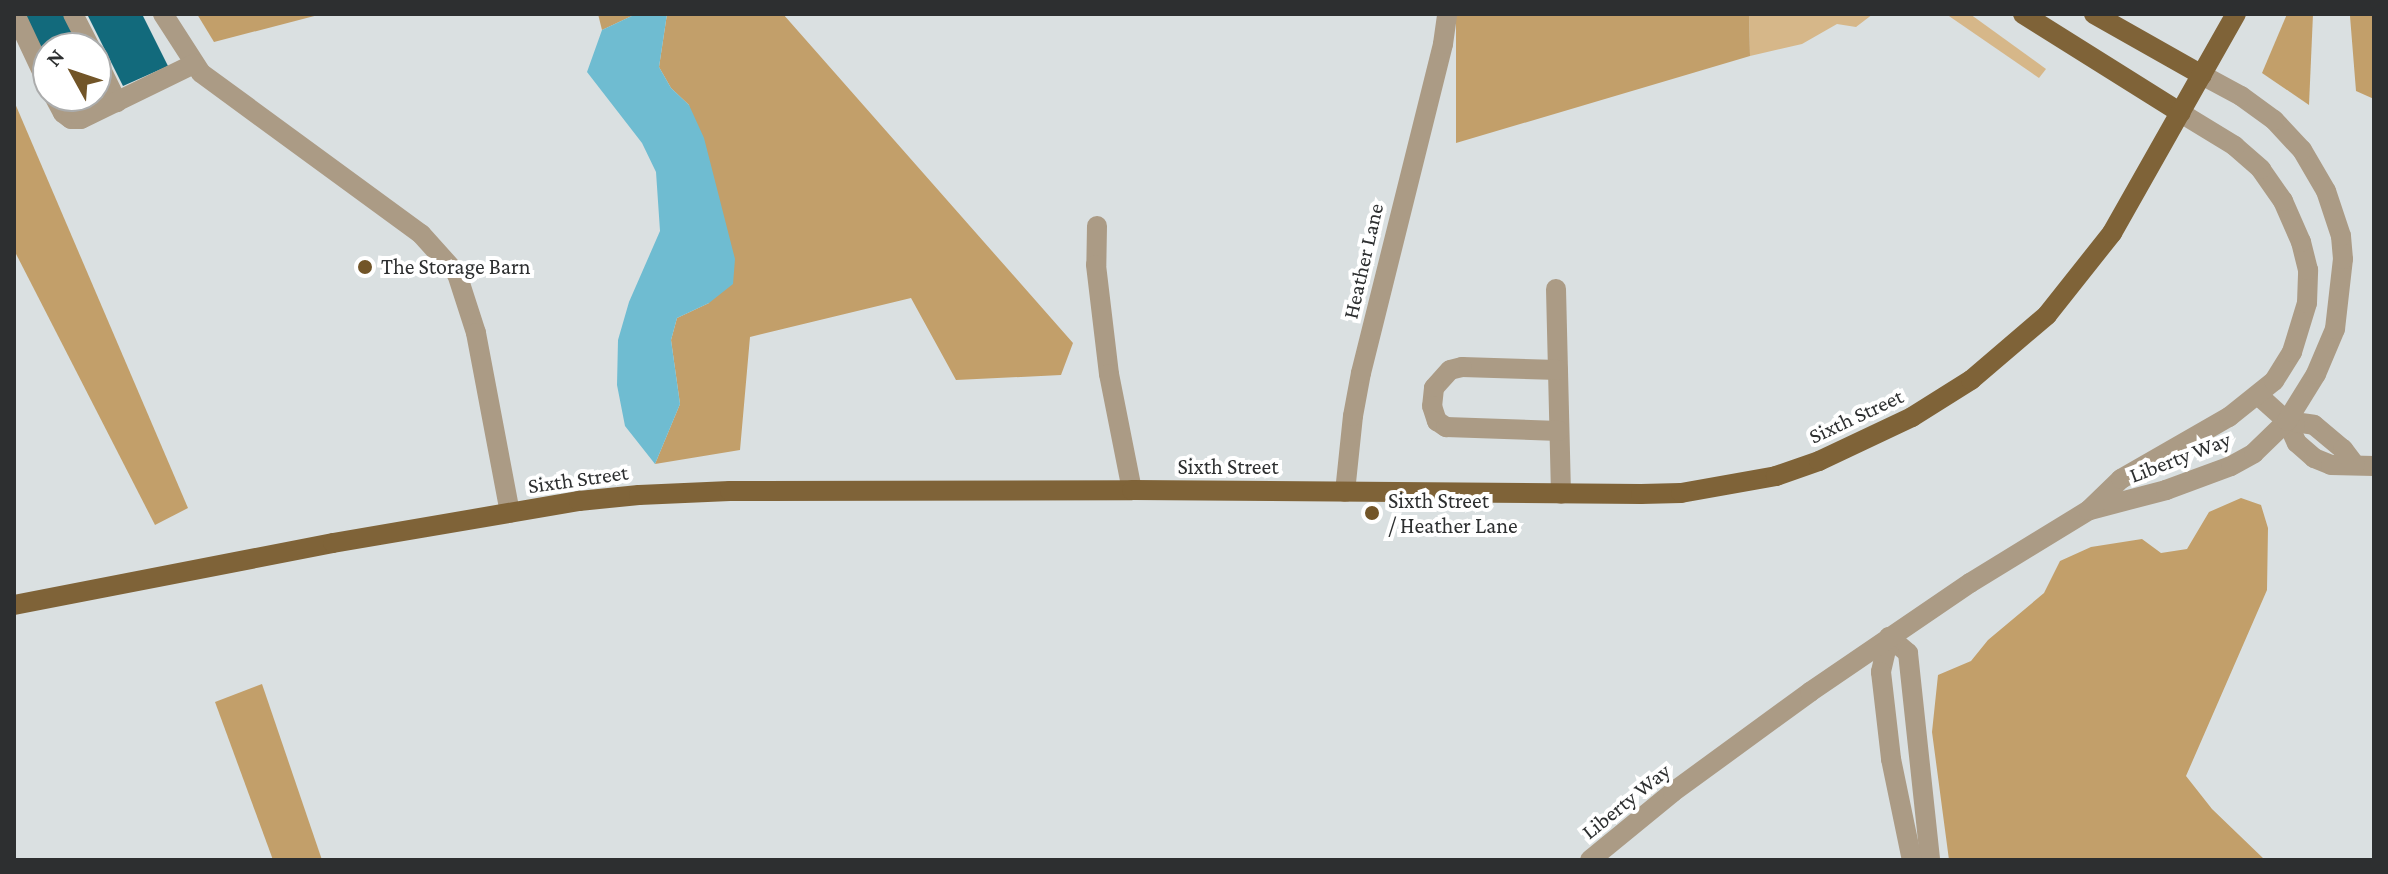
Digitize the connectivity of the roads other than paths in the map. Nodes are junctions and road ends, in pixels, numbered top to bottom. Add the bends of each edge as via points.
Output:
1 (15, 14) edge
2 (73, 14) edge
3 (163, 14) edge
4 (1447, 14) edge
5 (2023, 14) edge
6 (2094, 14) edge
7 (2236, 14) edge
8 (82, 32) edge
9 (32, 50) edge
10 (194, 64) junction
11 (2202, 75) junction
12 (112, 92) edge
13 (117, 102) junction
14 (112, 104) edge
15 (62, 112) edge
16 (96, 112) edge
17 (2181, 113) junction
18 (1097, 226) dead end
19 (1556, 289) dead end
20 (1558, 370) junction
21 (2259, 396) junction
22 (2287, 421) junction
23 (1559, 431) junction
24 (2364, 466) edge
25 (1132, 490) junction
26 (1345, 492) junction
27 (1561, 494) junction
28 (2089, 510) junction
29 (510, 513) junction
30 (14, 605) edge
31 (1889, 637) junction
32 (1590, 860) edge
33 (1912, 860) edge
34 (1930, 860) edge

1 - 9 street
2 - 8 street
3 - 10 street
4 - 26 street, Heather Lane via 1361,373
5 - 17 main road
6 - 11 main road
7 - 11 main road, Sixth Street
10 - 13 street
10 - 29 street via 421,234 457,274 476,333
11 - 17 main road, Sixth Street
11 - 22 street, Liberty Way via 2258,107 2289,134 2326,191 2341,236 2343,282 2335,329
12 - 13 street
13 - 14 street
15 - 16 street via 71,119
17 - 21 street, Liberty Way via 2261,169 2301,242 2308,270 2303,320 2283,367
17 - 27 main road, Sixth Street via 2112,233 2067,293 2022,340 1947,396 1876,436 1776,476 1681,493
18 - 25 street via 1107,360
19 - 20 street
20 - 23 street
20 - 23 street via 1450,370 1434,388 1432,406 1437,421 1446,427
21 - 22 street
21 - 28 street, Liberty Way via 2121,479
22 - 24 street via 2314,425
22 - 28 street, Liberty Way via 2254,453 2231,466
23 - 27 street
25 - 26 main road, Sixth Street
25 - 29 main road, Sixth Street via 680,492
26 - 27 main road, Sixth Street
28 - 31 street, Liberty Way
29 - 30 main road, Sixth Street via 125,580
31 - 32 street, Liberty Way via 1673,792
31 - 33 street via 1881,672 1897,801
31 - 34 street via 1908,653

